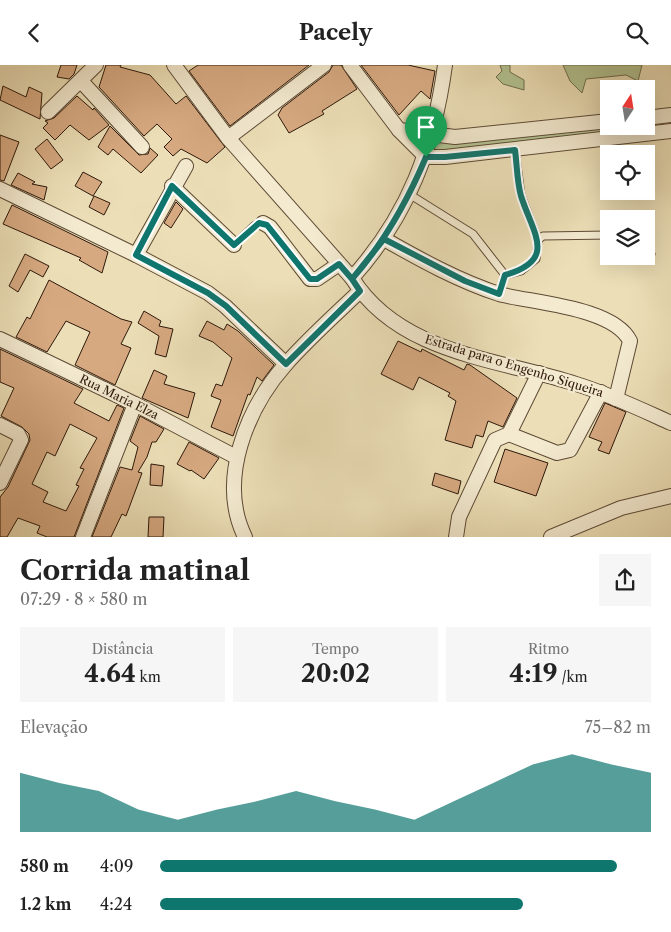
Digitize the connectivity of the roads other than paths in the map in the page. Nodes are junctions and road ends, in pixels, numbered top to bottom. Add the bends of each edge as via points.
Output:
1 (96, 65) edge
2 (174, 65) edge
3 (324, 65) edge
4 (350, 65) edge
5 (445, 65) edge
6 (81, 81) junction
7 (48, 112) dead end
8 (671, 115) edge
9 (655, 116) edge
10 (600, 122) edge
11 (399, 130) junction
12 (671, 131) edge
13 (603, 135) edge
14 (432, 136) junction
15 (228, 138) junction
16 (602, 140) junction
17 (142, 147) dead end
18 (515, 150) junction
19 (426, 157) junction
20 (186, 165) dead end
21 (172, 186) junction
22 (0, 189) edge
23 (409, 194) junction
24 (263, 223) joint
25 (600, 235) edge
26 (384, 239) junction
27 (538, 240) junction
28 (234, 245) joint
29 (136, 255) junction
30 (339, 264) junction
31 (505, 275) junction
32 (352, 279) junction
33 (360, 291) junction
34 (499, 294) junction
35 (0, 339) edge
36 (286, 364) junction
37 (538, 373) junction
38 (601, 392) junction
39 (616, 399) junction
40 (135, 405) junction
41 (671, 423) edge
42 (0, 425) edge
43 (509, 434) junction
44 (236, 457) junction
45 (0, 483) edge
46 (671, 495) edge
47 (83, 537) edge
48 (245, 537) edge
49 (456, 537) edge
50 (551, 537) edge

1 - 6 street
2 - 15 street, Estrada para o Engenho Siqueira
3 - 15 street
4 - 11 street
5 - 14 street
6 - 7 street
6 - 17 street
8 - 9 street
10 - 14 street via 455,137
11 - 14 street
11 - 19 street
12 - 16 street
13 - 16 street
14 - 19 street
15 - 30 street, Estrada para o Engenho Siqueira
16 - 18 street
18 - 19 street
18 - 27 lane via 521,195
19 - 23 street
20 - 21 street
21 - 28 street
21 - 29 street
22 - 29 street
23 - 26 street
23 - 31 lane via 473,234
24 - 28 lane via 256,225
24 - 30 street via 270,227 310,279 317,279
25 - 27 lane via 543,236
26 - 32 street
26 - 34 street via 465,281
27 - 31 lane via 536,259 521,271
29 - 36 street via 226,306
30 - 32 street, Estrada para o Engenho Siqueira
31 - 34 lane
32 - 33 street, Estrada para o Engenho Siqueira
33 - 36 street
33 - 37 street, Estrada para o Engenho Siqueira via 384,315 409,333
34 - 39 street via 587,312 628,337 629,349
35 - 40 street, Rua Maria Elza
36 - 44 street via 255,413
37 - 38 street, Estrada para o Engenho Siqueira
37 - 43 street
38 - 39 street, Estrada para o Engenho Siqueira
38 - 43 street via 570,450 564,453
39 - 41 street, Estrada para o Engenho Siqueira
40 - 44 street, Rua Maria Elza
40 - 47 street
42 - 45 street via 18,434 21,440
43 - 49 street via 495,440 459,517
44 - 48 street via 234,491
46 - 50 street via 621,508

